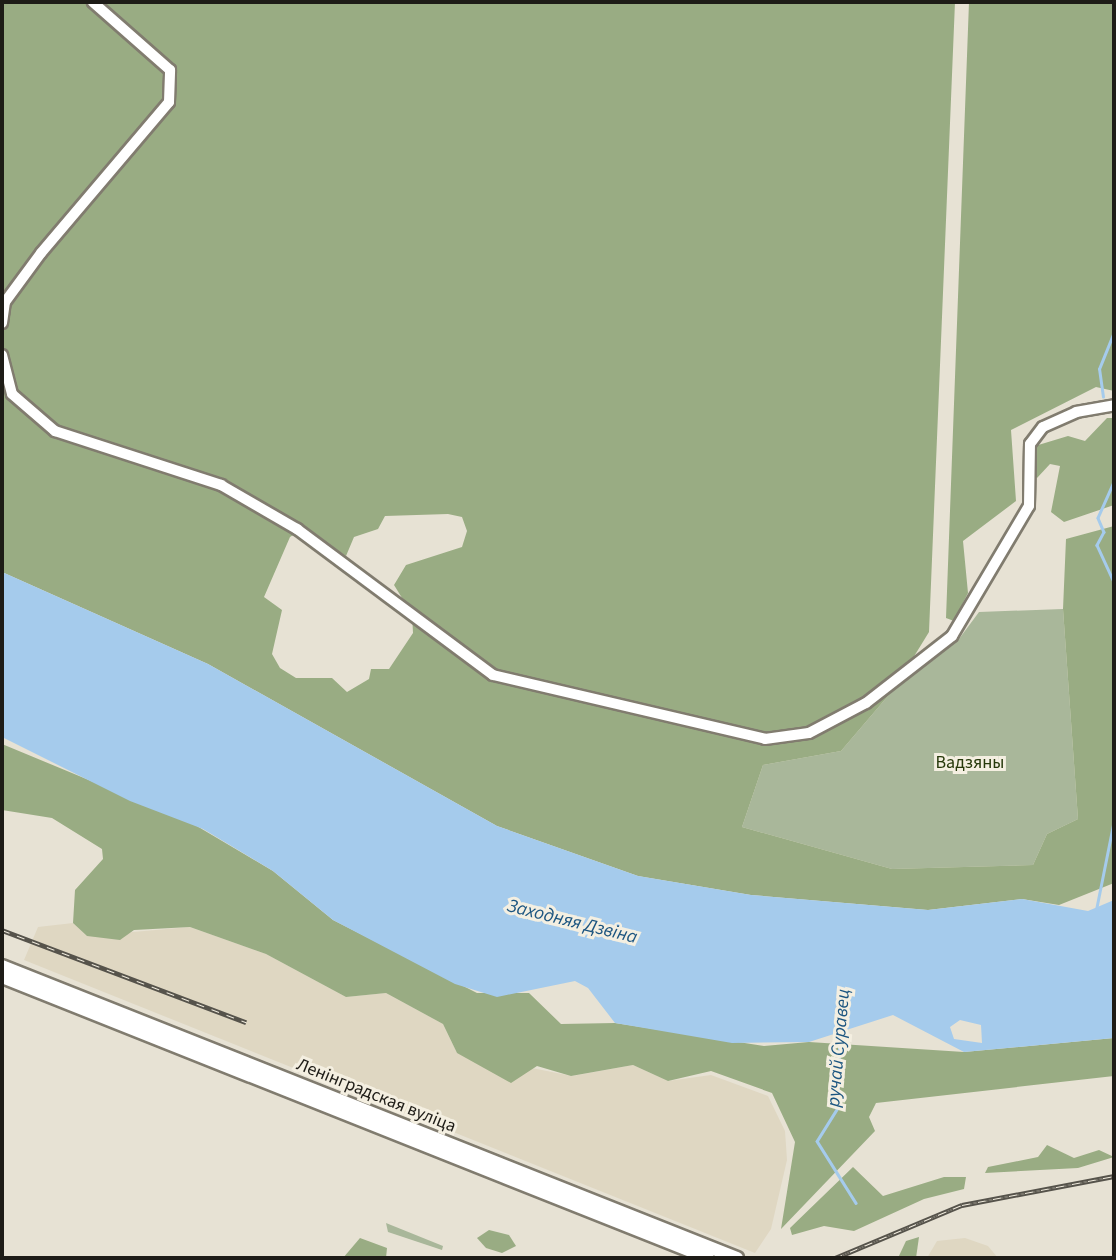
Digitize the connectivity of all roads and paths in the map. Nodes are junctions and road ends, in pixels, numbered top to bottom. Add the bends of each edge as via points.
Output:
1 (93, 2) edge
2 (2, 323) edge
3 (2, 355) edge
4 (1114, 405) edge
5 (2, 965) edge
6 (2, 978) edge
7 (708, 1258) edge
8 (737, 1258) edge

1 - 2 street via 170,70 169,102 41,253 5,302
3 - 4 street via 12,394 55,431 220,485 297,529 493,676 765,739 809,733 866,703 952,636 1029,506 1030,444 1043,427
5 - 8 main road, Ленінградская вуліца
6 - 7 main road, Ленінградская вуліца

